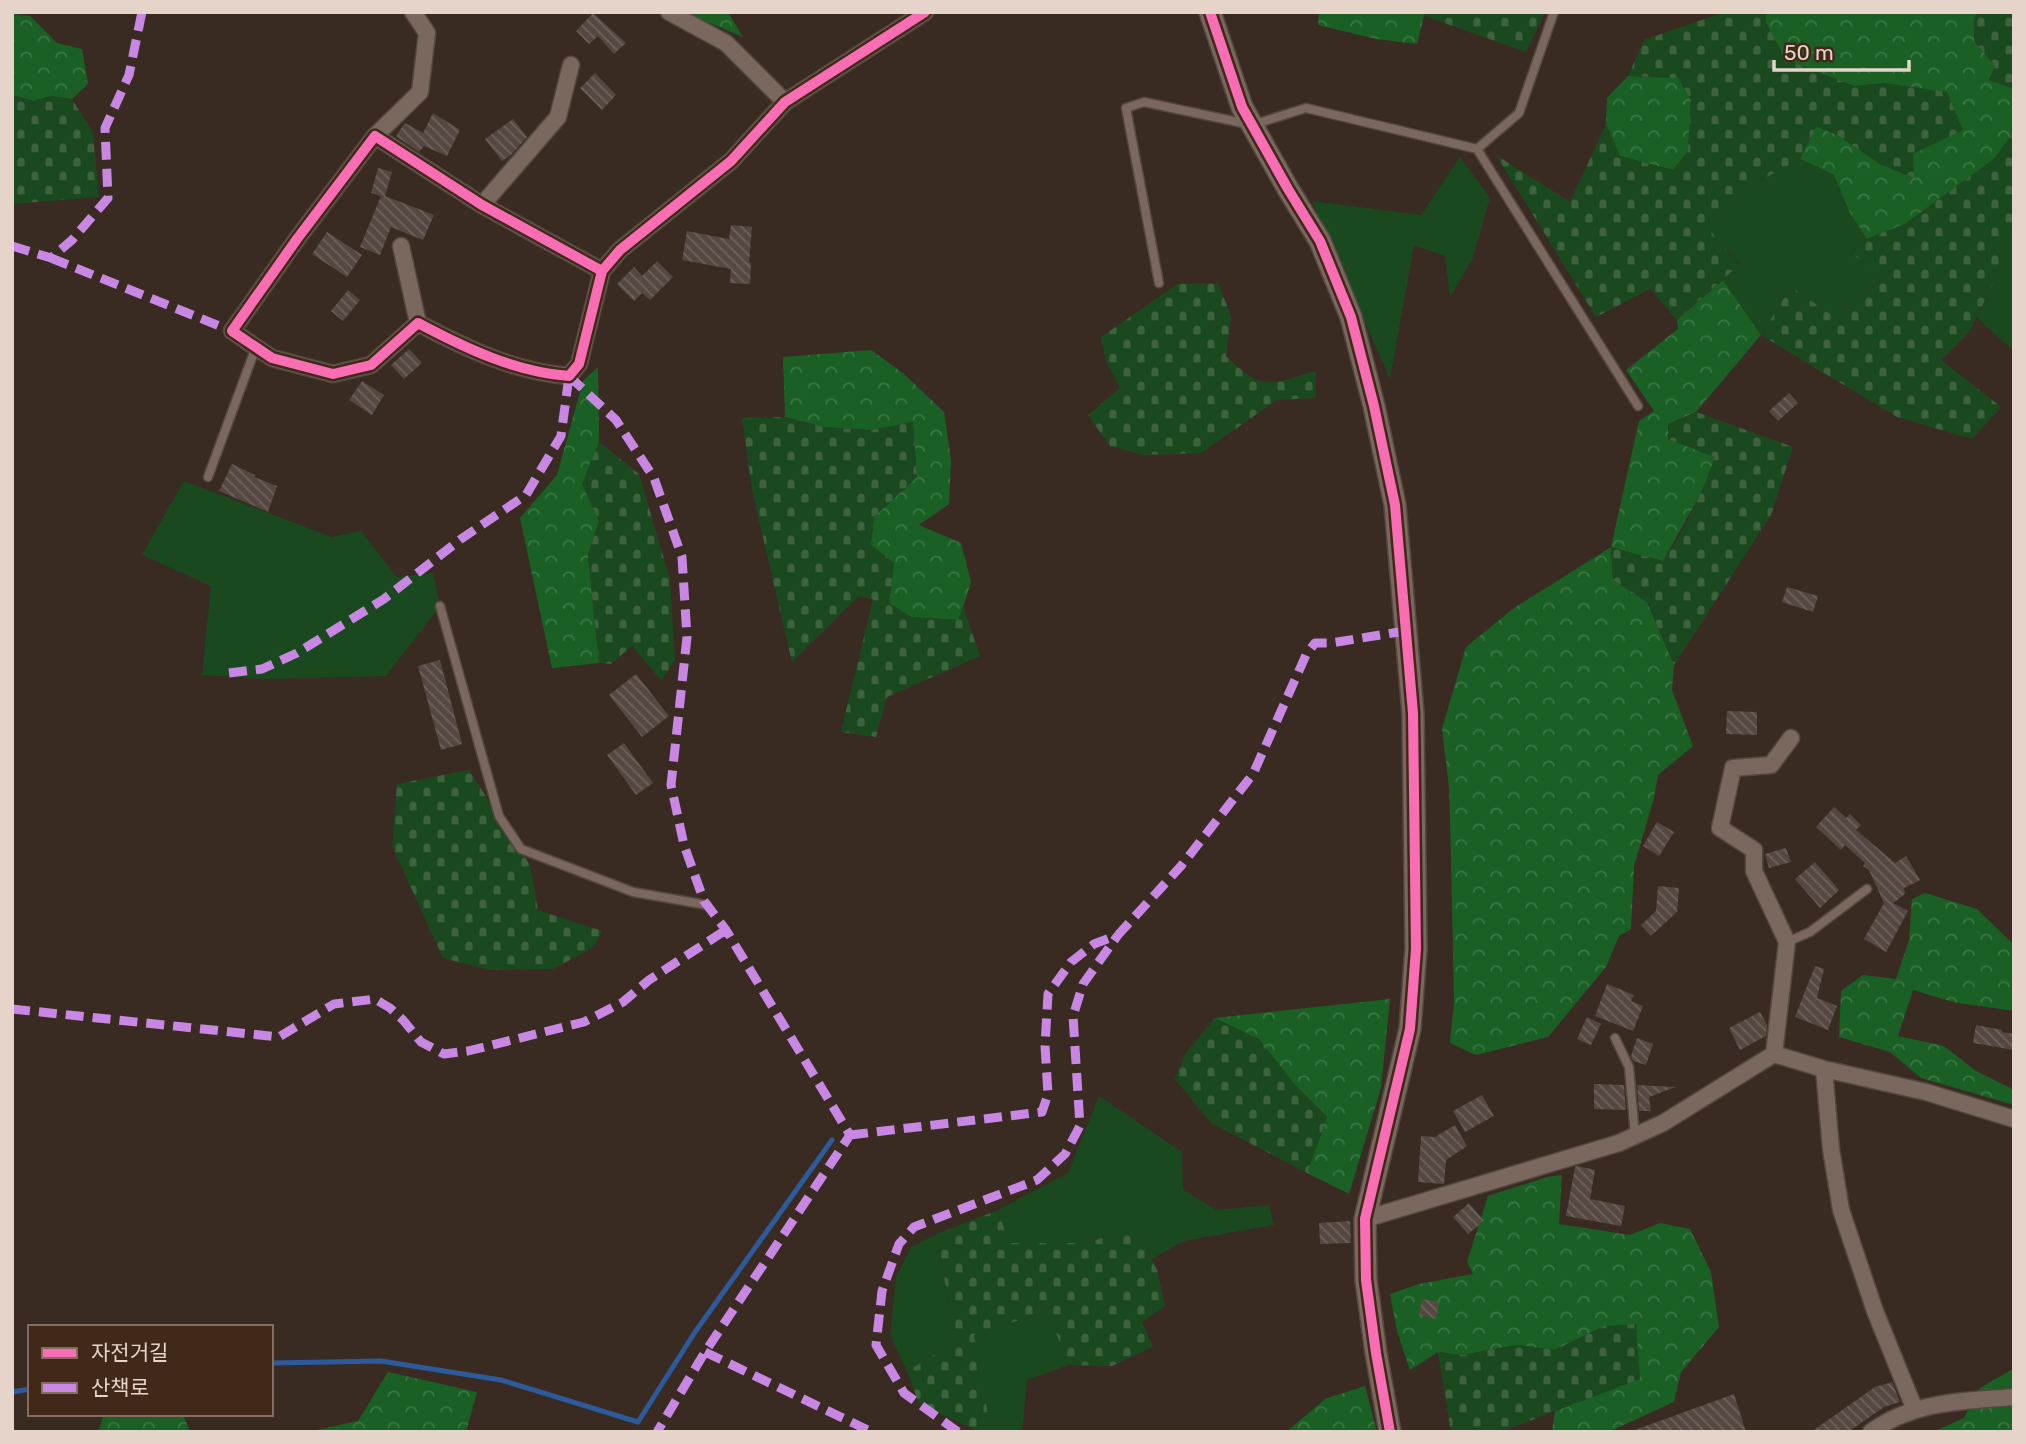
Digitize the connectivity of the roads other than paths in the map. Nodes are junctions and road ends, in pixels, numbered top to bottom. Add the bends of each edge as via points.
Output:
1 (413, 12) edge
2 (669, 12) edge
3 (925, 12) edge
4 (1210, 12) edge
5 (1554, 12) edge
6 (571, 65) dead end
7 (785, 102) junction
8 (1252, 125) junction
9 (375, 136) junction
10 (1477, 149) junction
11 (482, 205) junction
12 (401, 246) dead end
13 (602, 271) junction
14 (1159, 283) dead end
15 (418, 324) junction
16 (256, 347) junction
17 (1639, 405) dead end
18 (208, 477) dead end
19 (440, 606) dead end
20 (1791, 738) dead end
21 (1867, 889) dead end
22 (707, 905) dead end
23 (1787, 942) junction
24 (1615, 1038) dead end
25 (1774, 1054) junction
26 (1824, 1069) junction
27 (2014, 1119) edge
28 (1635, 1136) junction
29 (1364, 1219) junction
30 (2014, 1397) edge
31 (1915, 1410) junction
32 (1390, 1432) edge
33 (1871, 1432) edge

1 - 9 street via 427,33 420,92
2 - 7 street via 726,43
3 - 7 street
4 - 8 street
5 - 10 lane via 1519,113
6 - 11 street via 558,117
7 - 13 street via 731,161 620,250
8 - 10 lane via 1306,108
8 - 14 lane via 1144,102 1126,108
8 - 29 street via 1321,241 1350,317 1395,505 1413,713 1416,949 1410,1029
9 - 11 street
9 - 16 street via 232,331
10 - 17 lane
11 - 13 street
12 - 15 street
13 - 15 street via 579,364 569,376 542,374 467,349
15 - 16 street via 371,365 333,374 272,358
16 - 18 lane
19 - 22 lane via 499,816 521,849 633,892
20 - 23 street via 1771,765 1733,768 1720,828 1754,850 1754,871
21 - 23 lane via 1810,932
23 - 25 street
24 - 28 lane via 1629,1068
25 - 26 street
25 - 28 street
26 - 27 street via 1926,1092
26 - 31 street via 1840,1210
28 - 29 street
29 - 32 street via 1366,1280
30 - 31 street via 1936,1403
31 - 33 street

